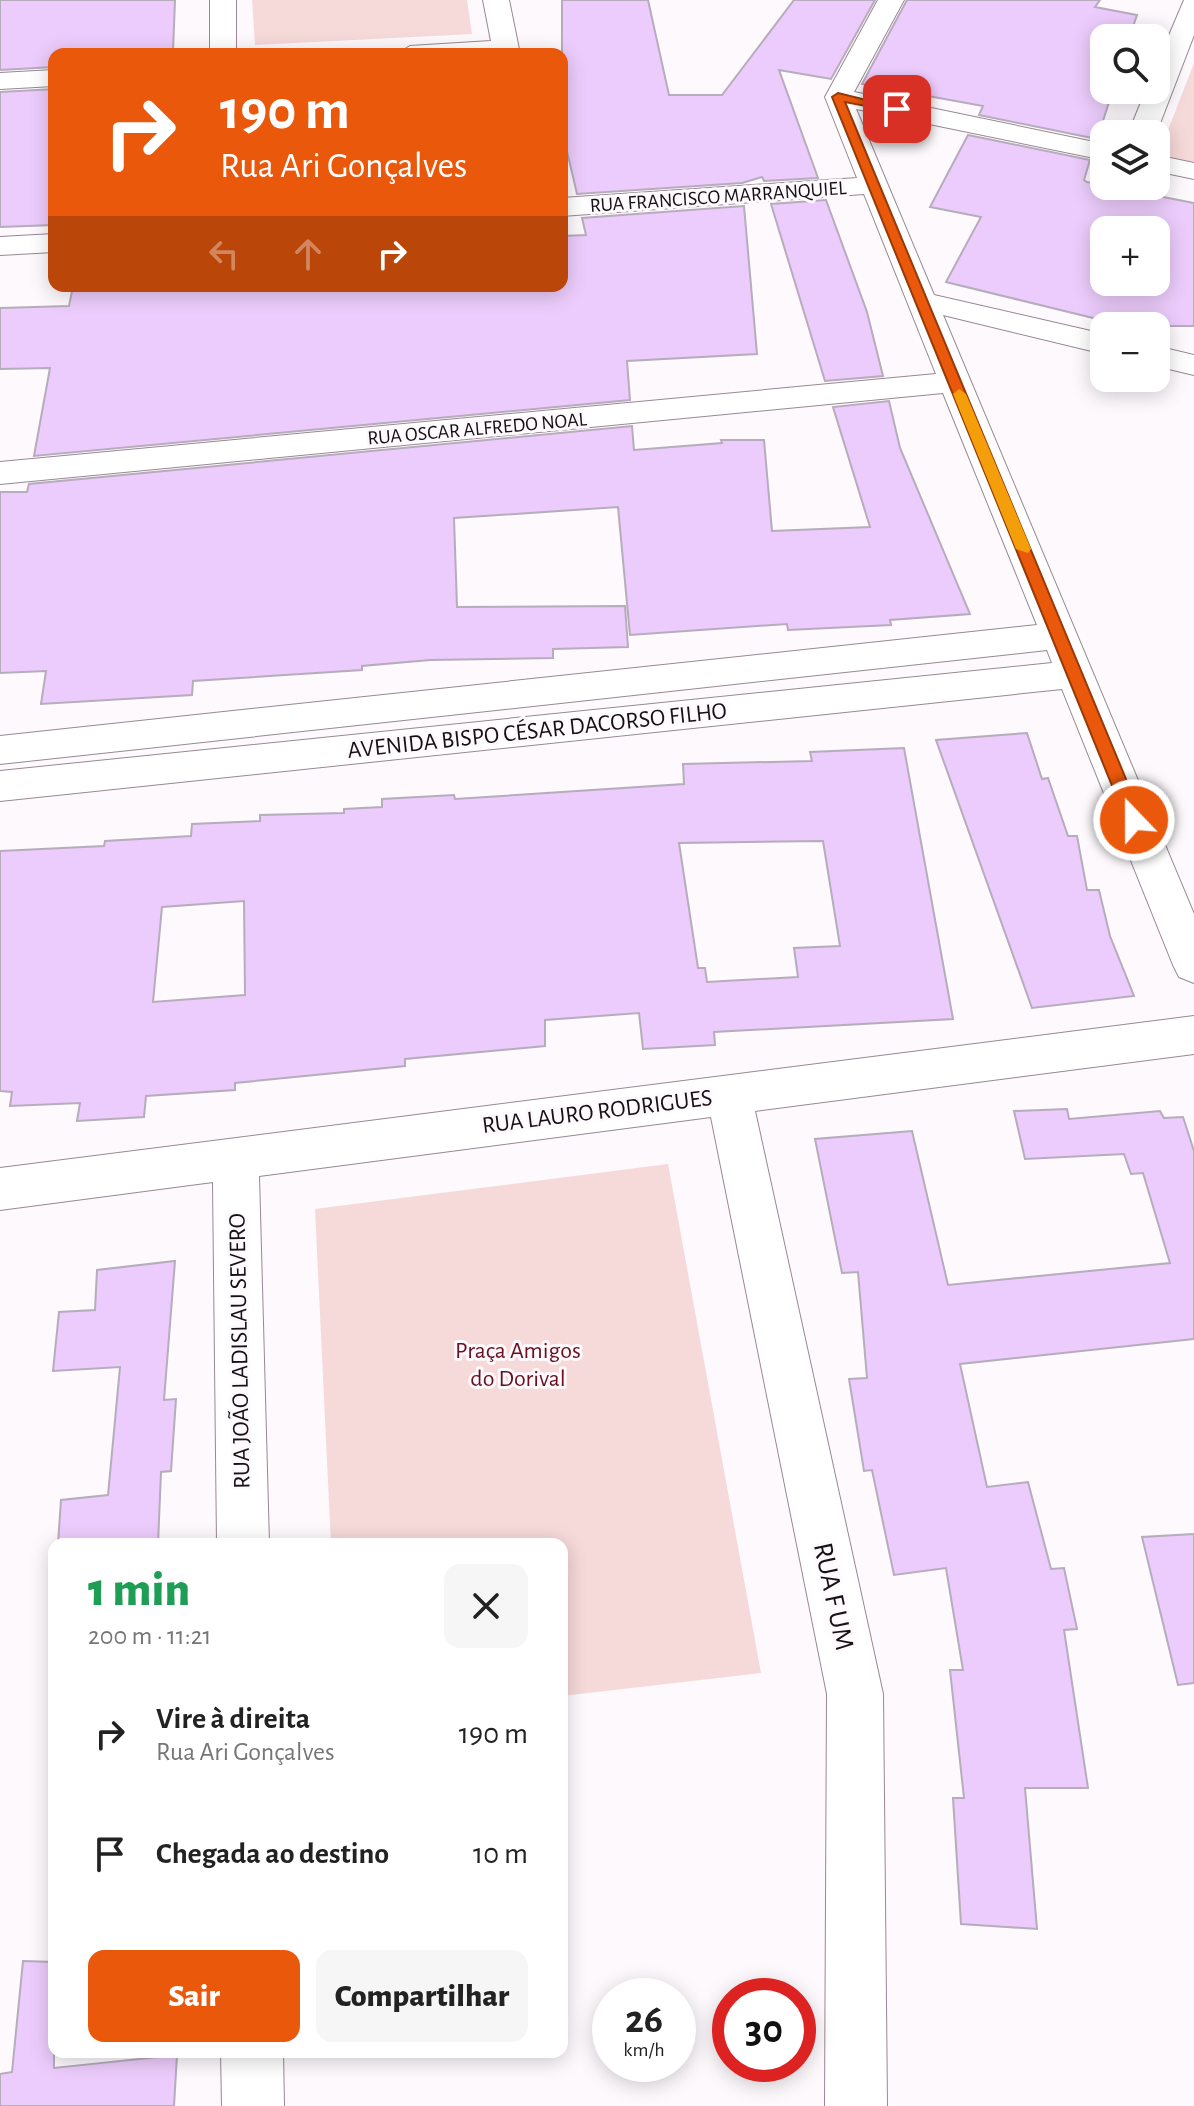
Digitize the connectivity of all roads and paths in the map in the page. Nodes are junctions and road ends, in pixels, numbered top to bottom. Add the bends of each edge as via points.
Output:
1 (223, 0) edge
2 (496, 0) edge
3 (891, 0) edge
4 (1191, 18) edge
5 (223, 48) edge
6 (505, 48) edge
7 (48, 78) edge
8 (0, 81) edge
9 (838, 97) junction
10 (1148, 120) edge
11 (1090, 149) edge
12 (1170, 166) edge
13 (1194, 171) edge
14 (874, 185) junction
15 (568, 207) edge
16 (48, 243) edge
17 (0, 246) edge
18 (921, 301) junction
19 (1090, 341) edge
20 (1170, 359) edge
21 (1194, 365) edge
22 (954, 382) junction
23 (0, 473) edge
24 (1059, 636) junction
25 (1075, 674) junction
26 (417, 724) junction
27 (0, 750) edge
28 (0, 786) edge
29 (1194, 965) edge
30 (1194, 1035) edge
31 (729, 1094) junction
32 (236, 1158) junction
33 (0, 1189) edge
34 (243, 1538) edge
35 (252, 2058) edge
36 (253, 2106) edge
37 (856, 2106) edge

1 - 5 street
2 - 6 street
3 - 9 street
4 - 10 street
7 - 8 street
9 - 11 street
9 - 14 street
12 - 13 street
14 - 15 street, RUA FRANCISCO MARRANQUIEL
14 - 18 street
16 - 17 street
18 - 19 street
18 - 22 street
20 - 21 street
22 - 23 street, RUA OSCAR ALFREDO NOAL
22 - 24 street
24 - 25 street
24 - 26 street, AVENIDA BISPO CÉSAR DACORSO FILHO
25 - 26 street, AVENIDA BISPO CÉSAR DACORSO FILHO
25 - 29 street
26 - 27 street, AVENIDA BISPO CÉSAR DACORSO FILHO
26 - 28 street, AVENIDA BISPO CÉSAR DACORSO FILHO
30 - 31 street, RUA LAURO RODRIGUES
31 - 32 street, RUA LAURO RODRIGUES
31 - 37 street, RUA F UM via 855,1694
32 - 33 street, RUA LAURO RODRIGUES
32 - 34 street, RUA JOÃO LADISLAU SEVERO
35 - 36 street

